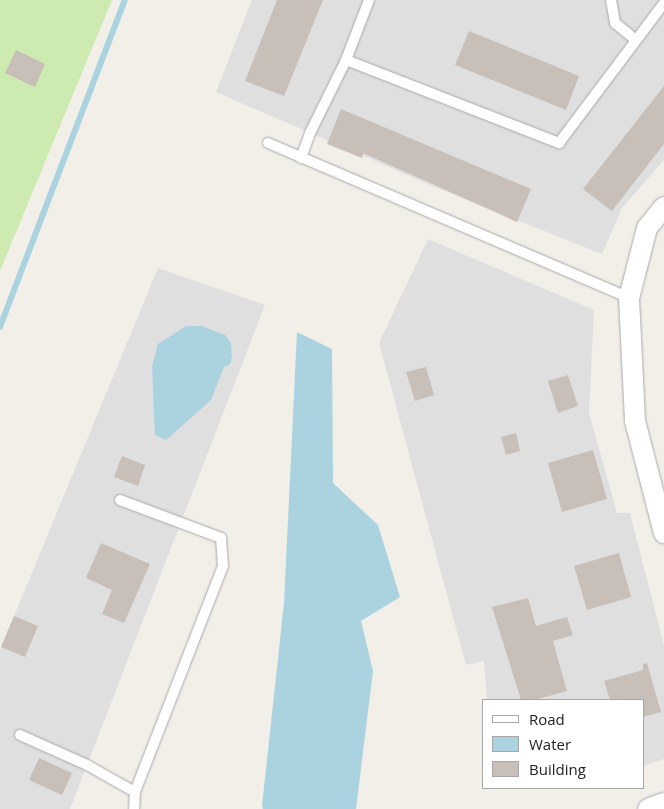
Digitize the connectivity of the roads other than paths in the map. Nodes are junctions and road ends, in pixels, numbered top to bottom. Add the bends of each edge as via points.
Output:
1 (369, 0) edge
2 (611, 0) edge
3 (664, 2) edge
4 (635, 39) junction
5 (346, 60) junction
6 (268, 143) dead end
7 (301, 158) junction
8 (664, 207) edge
9 (629, 298) junction
10 (120, 500) dead end
11 (664, 533) edge
12 (20, 735) dead end
13 (135, 792) junction
14 (664, 803) edge
15 (134, 809) edge
16 (648, 809) edge

1 - 5 lane
2 - 4 lane via 615,23
3 - 4 lane
4 - 5 lane via 559,142
5 - 7 lane
6 - 7 lane
7 - 9 lane
8 - 9 street via 647,228
9 - 11 street via 635,421
10 - 13 lane via 222,538 223,566
12 - 13 lane via 87,765
13 - 15 lane
14 - 16 street

